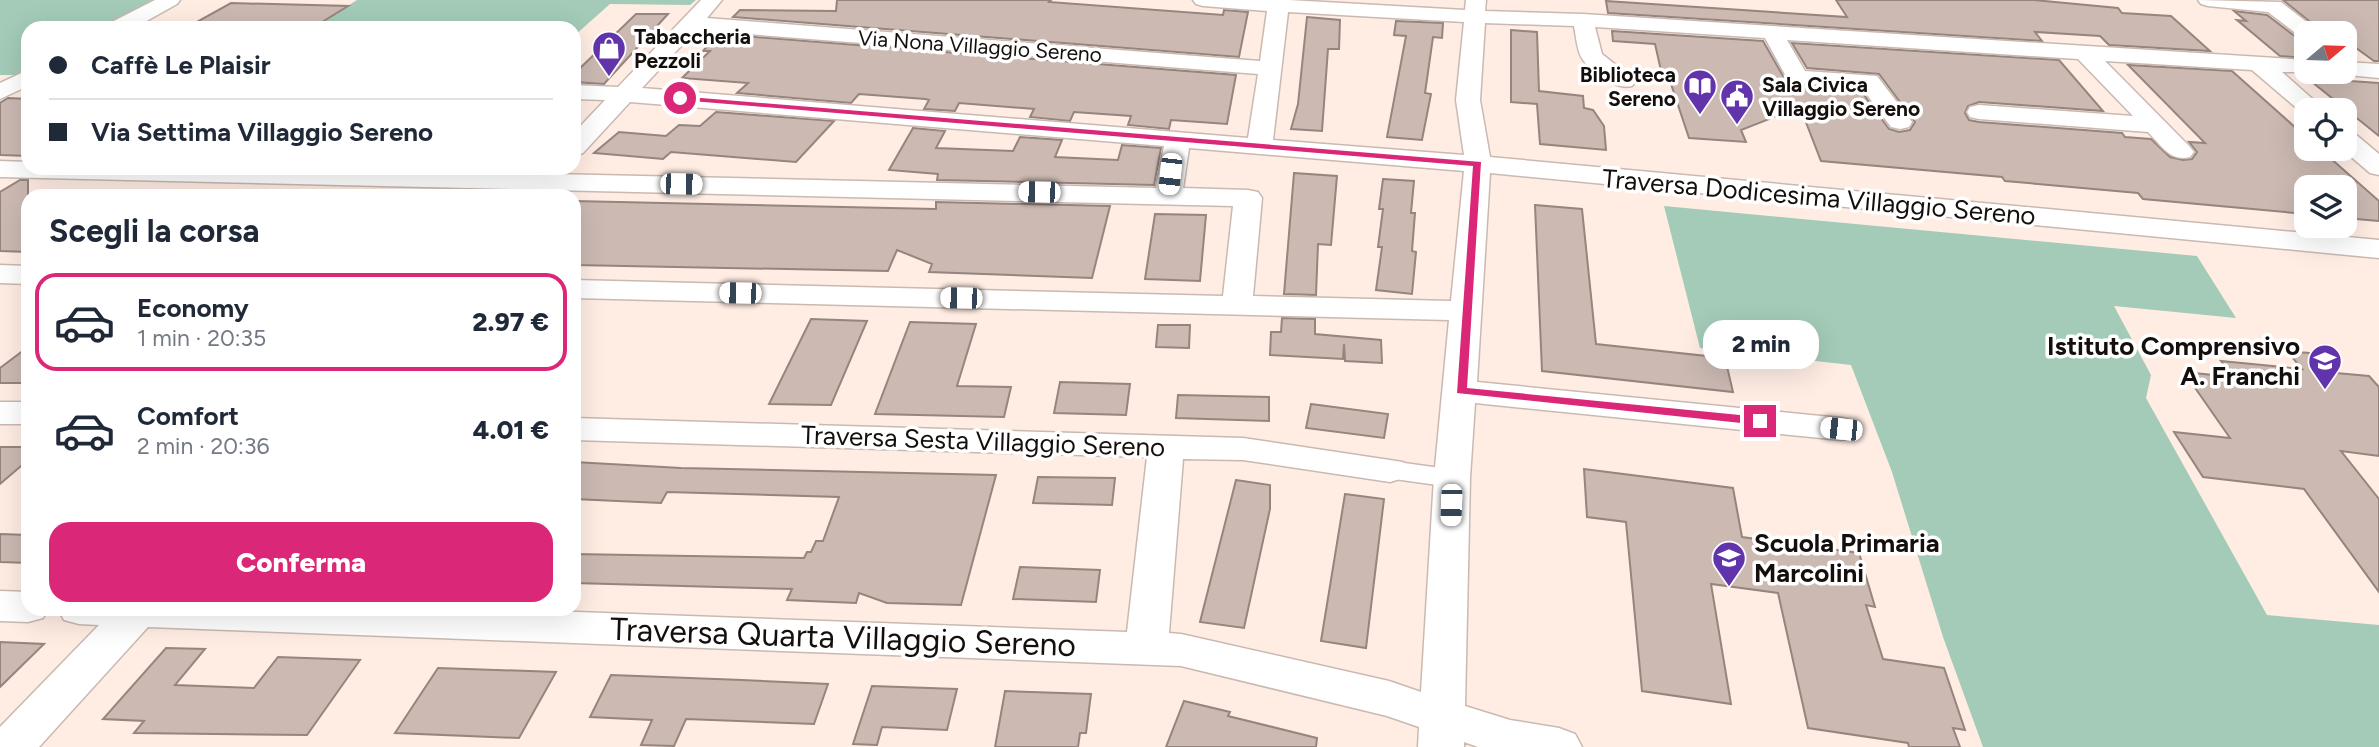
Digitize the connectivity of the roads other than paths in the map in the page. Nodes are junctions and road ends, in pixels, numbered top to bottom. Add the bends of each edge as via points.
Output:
1 (170, 0) edge
2 (712, 0) edge
3 (1203, 0) edge
4 (2208, 0) edge
5 (1279, 3) edge
6 (1475, 8) edge
7 (1584, 20) junction
8 (131, 21) edge
9 (2294, 21) edge
10 (690, 23) junction
11 (1772, 32) junction
12 (2084, 52) junction
13 (2258, 64) junction
14 (2294, 66) edge
15 (1269, 68) junction
16 (19, 79) edge
17 (1624, 81) dead end
18 (0, 92) edge
19 (581, 92) edge
20 (625, 94) junction
21 (2298, 98) edge
22 (1979, 111) dead end
23 (1900, 122) dead end
24 (2152, 125) junction
25 (1178, 138) junction
26 (2357, 140) edge
27 (581, 141) edge
28 (2379, 143) edge
29 (1260, 145) junction
30 (2357, 148) edge
31 (2182, 152) dead end
32 (1478, 164) junction
33 (2379, 167) edge
34 (0, 169) edge
35 (21, 170) edge
36 (251, 175) edge
37 (543, 182) edge
38 (1168, 195) junction
39 (2379, 249) edge
40 (0, 274) edge
41 (21, 275) edge
42 (581, 289) edge
43 (1237, 305) junction
44 (1466, 311) junction
45 (1461, 391) junction
46 (0, 413) edge
47 (21, 414) edge
48 (581, 429) edge
49 (1841, 429) dead end
50 (1166, 447) junction
51 (1390, 470) joint
52 (1452, 478) junction
53 (0, 606) edge
54 (21, 607) edge
55 (133, 616) edge
56 (298, 616) edge
57 (1146, 648) junction
58 (1442, 733) edge
59 (10, 747) edge
60 (1559, 747) edge

1 - 8 street
2 - 10 street
3 - 5 street
4 - 9 street via 2274,6
5 - 6 street via 1393,14
5 - 15 street
6 - 7 street
6 - 32 street via 1468,100
7 - 11 street
7 - 17 street via 1592,57
10 - 15 street, Via Nona Villaggio Sereno
10 - 20 street
11 - 12 street
11 - 23 street via 1797,77 1869,81
12 - 13 street
12 - 24 street
13 - 14 street
13 - 21 street
15 - 29 street
16 - 18 street
19 - 20 street, Traversa Dodicesima Villaggio Sereno
20 - 25 street, Traversa Dodicesima Villaggio Sereno
20 - 27 street
22 - 24 street
24 - 31 street
25 - 29 street, Traversa Dodicesima Villaggio Sereno
25 - 38 street
26 - 28 street
29 - 32 street, Traversa Dodicesima Villaggio Sereno
30 - 33 street
32 - 39 street, Traversa Dodicesima Villaggio Sereno
32 - 44 street
34 - 35 street
36 - 37 street
37 - 38 street
38 - 43 street via 1248,198
40 - 41 street
42 - 43 street
43 - 44 street
44 - 45 street
45 - 49 street
45 - 52 street
46 - 47 street
48 - 50 street, Traversa Sesta Villaggio Sereno
50 - 51 street, Traversa Sesta Villaggio Sereno via 1243,449
50 - 57 street
51 - 52 street
52 - 58 street
53 - 54 street
55 - 59 street
56 - 57 street, Traversa Quarta Villaggio Sereno
57 - 58 street, Traversa Quarta Villaggio Sereno via 1181,650 1389,699
58 - 60 street, Traversa Quarta Villaggio Sereno

